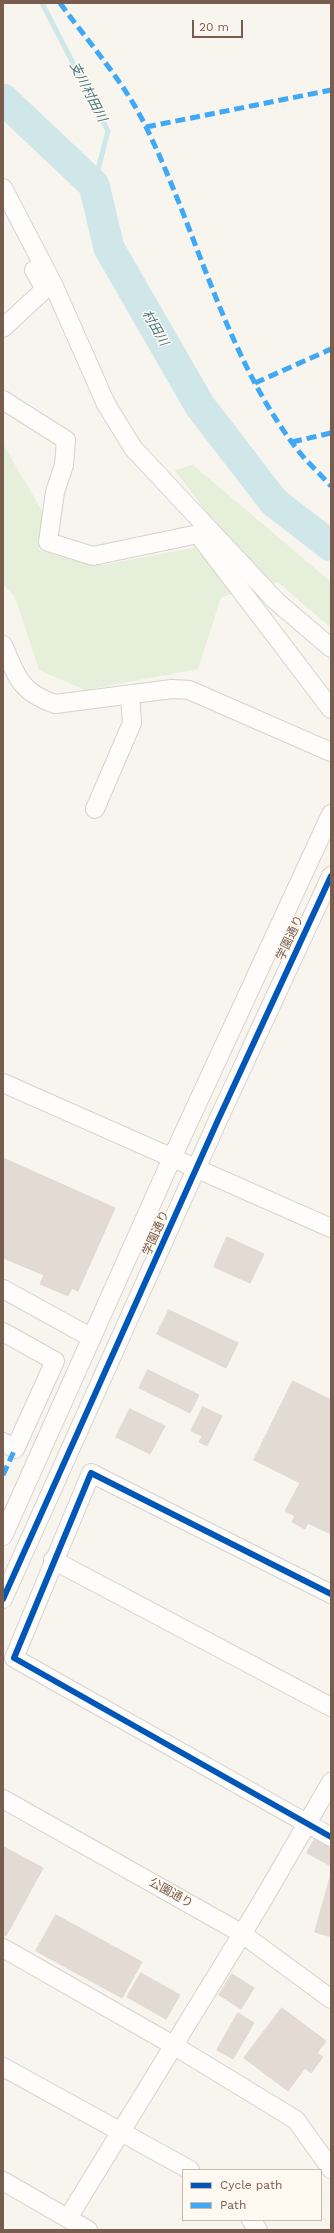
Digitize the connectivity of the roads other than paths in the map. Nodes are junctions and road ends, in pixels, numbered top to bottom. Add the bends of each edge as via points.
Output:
1 (3, 188) edge
2 (3, 213) edge
3 (3, 328) edge
4 (3, 400) edge
5 (3, 645) edge
6 (331, 648) edge
7 (130, 695) junction
8 (331, 709) edge
9 (331, 752) edge
10 (96, 809) dead end
11 (331, 814) edge
12 (331, 876) edge
13 (3, 1083) edge
14 (172, 1158) junction
15 (197, 1169) junction
16 (331, 1228) edge
17 (3, 1289) edge
18 (3, 1332) edge
19 (92, 1338) junction
20 (3, 1442) edge
21 (3, 1536) edge
22 (53, 1560) junction
23 (331, 1594) edge
24 (3, 1599) edge
25 (331, 1707) edge
26 (331, 1782) edge
27 (3, 1798) edge
28 (306, 1824) junction
29 (331, 1837) edge
30 (241, 1933) junction
31 (3, 1948) edge
32 (331, 1999) edge
33 (173, 2045) junction
34 (3, 2067) edge
35 (121, 2132) junction
36 (188, 2169) edge
37 (331, 2169) edge
38 (3, 2181) edge
39 (68, 2218) junction
40 (252, 2221) edge
41 (88, 2230) edge
42 (258, 2230) edge

1 - 6 street via 53,284 106,404 133,448 276,602
2 - 3 street via 45,290
4 - 8 street via 66,440 64,465 55,492 48,542 93,556 198,534
5 - 7 street via 15,672 24,686 37,698 55,704
7 - 9 street via 172,689 189,690
7 - 10 street via 132,723
11 - 14 street, 学園通り
12 - 15 street, 学園通り
13 - 14 street
14 - 15 street
14 - 19 street, 学園通り
15 - 16 street
15 - 24 street, 学園通り
17 - 19 street
18 - 20 street via 55,1361 16,1449
19 - 21 street, 学園通り
22 - 23 street via 91,1473
22 - 25 street
22 - 28 street via 14,1658
26 - 28 street
27 - 30 street, 公園通り
28 - 29 street
28 - 30 street
30 - 32 street, 公園通り
30 - 33 street
31 - 33 street
33 - 35 street
33 - 37 street via 296,2120
34 - 35 street
35 - 36 street
35 - 39 street
38 - 39 street
39 - 41 street
40 - 42 street

